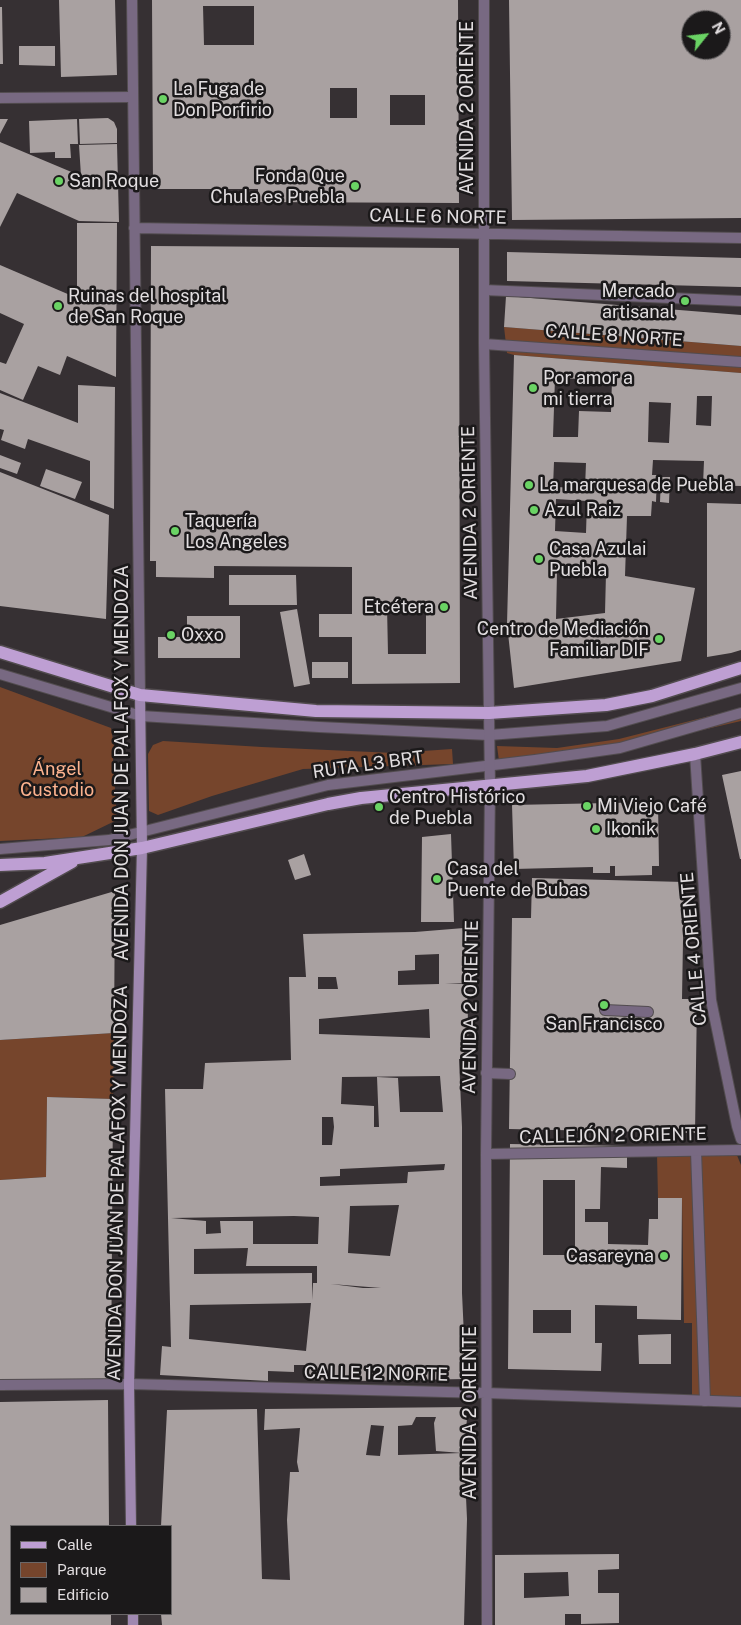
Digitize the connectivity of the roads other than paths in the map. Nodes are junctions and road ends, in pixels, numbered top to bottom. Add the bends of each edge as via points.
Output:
1 (132, 0) edge
2 (484, 0) edge
3 (133, 97) junction
4 (0, 98) edge
5 (134, 228) junction
6 (484, 234) junction
7 (741, 238) edge
8 (484, 290) junction
9 (741, 301) edge
10 (484, 344) junction
11 (741, 362) edge
12 (0, 652) edge
13 (741, 668) edge
14 (0, 674) edge
15 (741, 688) edge
16 (140, 695) junction
17 (488, 713) junction
18 (741, 713) edge
19 (141, 716) junction
20 (489, 735) junction
21 (741, 742) edge
22 (695, 754) junction
23 (489, 765) junction
24 (490, 786) junction
25 (142, 832) junction
26 (142, 848) junction
27 (0, 849) edge
28 (79, 858) junction
29 (0, 865) edge
30 (0, 902) edge
31 (605, 1010) dead end
32 (648, 1012) dead end
33 (486, 1073) junction
34 (510, 1074) dead end
35 (741, 1139) edge
36 (741, 1150) edge
37 (696, 1151) junction
38 (486, 1154) junction
39 (129, 1384) junction
40 (0, 1385) edge
41 (486, 1393) junction
42 (705, 1401) junction
43 (741, 1402) edge
44 (131, 1525) edge
45 (487, 1625) edge

1 - 3 street, AVENIDA DON JUAN DE PALAFOX Y MENDOZA
2 - 6 street, AVENIDA 2 ORIENTE
3 - 4 street
3 - 5 street, AVENIDA DON JUAN DE PALAFOX Y MENDOZA
5 - 6 street, CALLE 6 NORTE
5 - 16 street, AVENIDA DON JUAN DE PALAFOX Y MENDOZA
6 - 7 street, CALLE 6 NORTE
6 - 8 street, AVENIDA 2 ORIENTE
8 - 9 street
8 - 10 street, AVENIDA 2 ORIENTE
10 - 11 street, CALLE 8 NORTE
10 - 17 street, AVENIDA 2 ORIENTE
12 - 16 main road
13 - 17 main road via 652,696 606,705
14 - 19 street
15 - 20 street via 607,726
16 - 17 main road via 316,711
16 - 19 main road, AVENIDA DON JUAN DE PALAFOX Y MENDOZA
17 - 20 street, AVENIDA 2 ORIENTE
18 - 23 street, RUTA L3 BRT via 620,748
19 - 20 street
19 - 25 main road, AVENIDA DON JUAN DE PALAFOX Y MENDOZA
20 - 23 street, AVENIDA 2 ORIENTE
21 - 22 main road
22 - 24 main road via 587,776
22 - 35 street, CALLE 4 ORIENTE via 711,1000
23 - 24 street, AVENIDA 2 ORIENTE
23 - 25 street, RUTA L3 BRT via 328,785
24 - 26 main road via 361,798
24 - 33 street, AVENIDA 2 ORIENTE
25 - 26 main road, AVENIDA DON JUAN DE PALAFOX Y MENDOZA
25 - 27 street, RUTA L3 BRT via 109,840
26 - 28 main road
26 - 39 main road, AVENIDA DON JUAN DE PALAFOX Y MENDOZA
28 - 29 main road
28 - 30 main road
31 - 32 street
33 - 34 street
33 - 38 street, AVENIDA 2 ORIENTE
36 - 37 street, CALLEJÓN 2 ORIENTE
37 - 38 street, CALLEJÓN 2 ORIENTE
37 - 42 street
38 - 41 street, AVENIDA 2 ORIENTE
39 - 40 street, CALLE 12 NORTE
39 - 41 street, CALLE 12 NORTE
39 - 44 main road, AVENIDA DON JUAN DE PALAFOX Y MENDOZA
41 - 42 street, CALLE 12 NORTE
41 - 45 street, AVENIDA 2 ORIENTE
42 - 43 street, CALLE 12 NORTE

